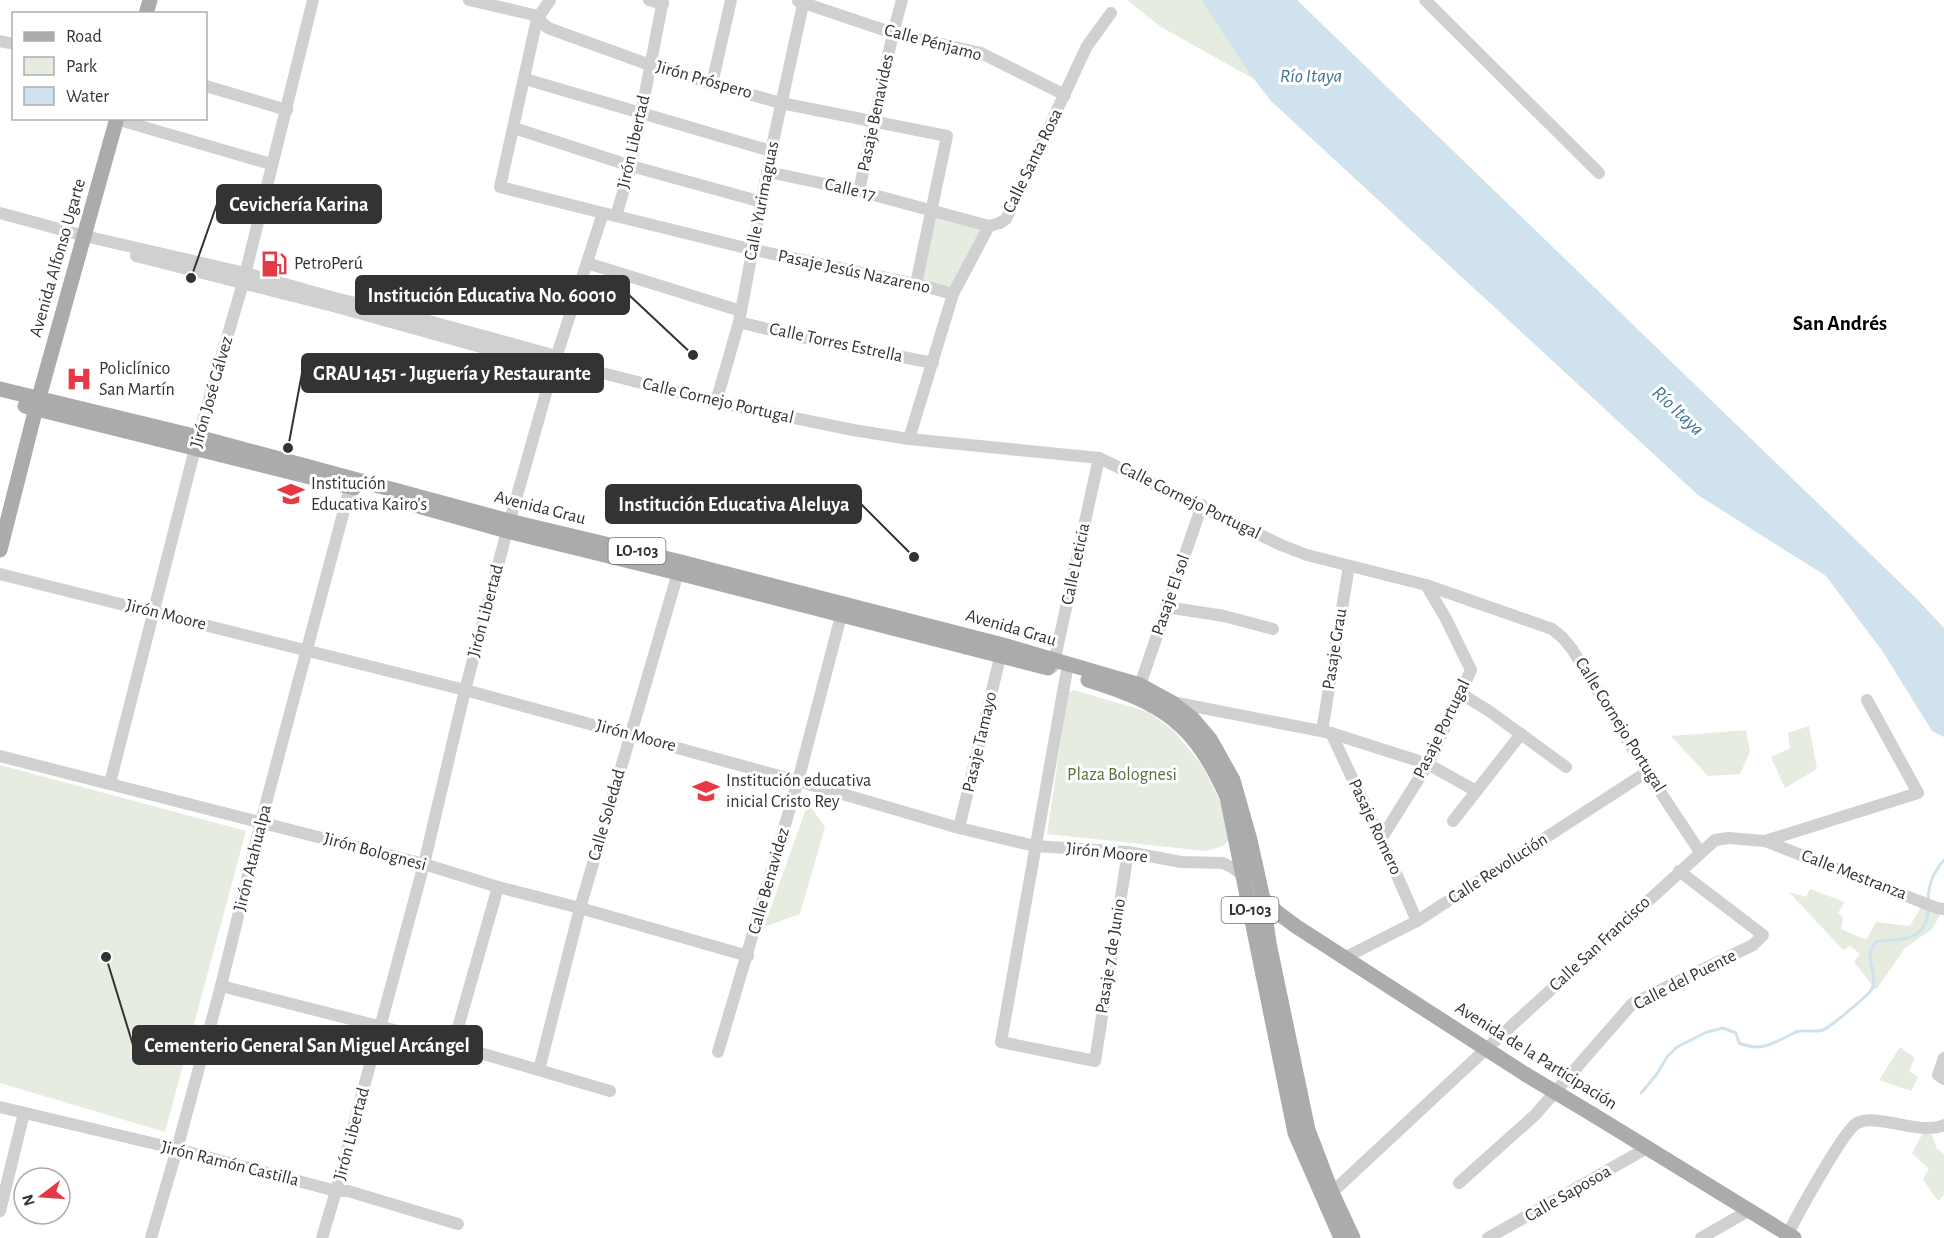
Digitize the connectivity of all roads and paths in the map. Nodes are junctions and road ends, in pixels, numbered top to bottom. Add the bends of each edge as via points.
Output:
1 (313, 0) edge
2 (469, 0) edge
3 (550, 0) edge
4 (649, 0) edge
5 (731, 0) edge
6 (902, 0) edge
7 (1425, 0) edge
8 (801, 1) edge
9 (663, 2) edge
10 (1111, 14) dead end
11 (537, 19) junction
12 (893, 33) junction
13 (650, 65) junction
14 (525, 79) junction
15 (712, 84) junction
16 (207, 86) edge
17 (1065, 95) junction
18 (781, 103) junction
19 (287, 110) junction
20 (642, 112) junction
21 (117, 120) edge
22 (120, 120) edge
23 (874, 123) junction
24 (514, 128) junction
25 (771, 151) junction
26 (272, 164) junction
27 (631, 166) junction
28 (768, 172) junction
29 (1599, 173) dead end
30 (860, 191) junction
31 (762, 202) junction
32 (931, 210) junction
33 (0, 213) edge
34 (609, 215) junction
35 (0, 221) edge
36 (989, 226) junction
37 (84, 239) junction
38 (754, 250) junction
39 (587, 263) junction
40 (244, 278) junction
41 (916, 284) junction
42 (953, 294) junction
43 (740, 316) junction
44 (555, 361) junction
45 (933, 363) junction
46 (0, 389) edge
47 (0, 399) edge
48 (716, 402) junction
49 (38, 403) junction
50 (909, 439) junction
51 (197, 443) junction
52 (1099, 458) junction
53 (351, 482) junction
54 (1202, 505) junction
55 (0, 517) edge
56 (508, 526) junction
57 (0, 550) edge
58 (1349, 566) junction
59 (679, 567) junction
60 (0, 574) edge
61 (1426, 585) junction
62 (1166, 607) junction
63 (842, 609) junction
64 (154, 612) junction
65 (1273, 629) dead end
66 (1001, 650) junction
67 (307, 651) junction
68 (1061, 667) junction
69 (1140, 685) junction
70 (465, 690) junction
71 (1460, 693) junction
72 (1867, 700) dead end
73 (1171, 702) junction
74 (1326, 732) junction
75 (630, 734) junction
76 (1521, 734) junction
77 (0, 756) edge
78 (1428, 764) junction
79 (1566, 767) dead end
80 (1647, 772) junction
81 (798, 781) junction
82 (110, 783) junction
83 (1476, 790) junction
84 (1453, 821) dead end
85 (261, 822) junction
86 (959, 828) junction
87 (1381, 839) junction
88 (1765, 841) junction
89 (1035, 846) junction
90 (1128, 852) junction
91 (1700, 852) junction
92 (424, 864) junction
93 (1679, 871) junction
94 (1244, 877) junction
95 (498, 887) junction
96 (1263, 899) junction
97 (580, 908) junction
98 (1940, 908) edge
99 (1417, 921) junction
100 (1297, 927) junction
101 (1269, 943) junction
102 (748, 956) junction
103 (1344, 958) junction
104 (221, 986) junction
105 (381, 1027) junction
106 (453, 1045) junction
107 (1486, 1049) junction
108 (718, 1053) dead end
109 (1944, 1058) edge
110 (1095, 1061) joint
111 (539, 1070) junction
112 (1941, 1077) edge
113 (610, 1091) dead end
114 (0, 1107) edge
115 (24, 1113) junction
116 (1944, 1125) edge
117 (1647, 1148) junction
118 (177, 1149) junction
119 (1459, 1183) dead end
120 (336, 1191) junction
121 (1328, 1197) junction
122 (0, 1211) edge
123 (1748, 1211) junction
124 (458, 1224) dead end
125 (1507, 1234) edge
126 (1789, 1237) edge
127 (151, 1238) edge
128 (321, 1238) edge
129 (1341, 1238) edge
130 (1353, 1238) edge
131 (1488, 1238) edge
132 (1701, 1238) edge

1 - 19 street, Jirón José Gálvez
2 - 11 street, Jirón Próspero via 534,15
3 - 11 street
4 - 9 street
5 - 15 street
6 - 12 street, Pasaje Benavides
7 - 29 street
8 - 12 street, Calle Pénjamo
8 - 18 street, Calle Yurimaguas
9 - 13 street, Jirón Libertad
10 - 17 street, Calle Santa Rosa via 1087,46
11 - 13 street, Jirón Próspero via 548,28
11 - 14 street
12 - 17 street, Calle Pénjamo via 981,53
12 - 23 street, Pasaje Benavides
13 - 15 street, Jirón Próspero
13 - 20 street, Jirón Libertad
14 - 20 street
14 - 24 street
15 - 18 street, Jirón Próspero
16 - 19 street
17 - 36 street, Calle Santa Rosa via 1006,219
18 - 23 street, Jirón Próspero
18 - 25 street, Calle Yurimaguas
19 - 26 street, Jirón José Gálvez
20 - 25 street
20 - 27 street, Jirón Libertad
21 - 37 main road, Avenida Alfonso Ugarte
22 - 26 street
23 - 30 street, Pasaje Benavides
23 - 32 street, Jirón Próspero via 947,136
24 - 27 street
24 - 34 street, Pasaje Jesús Nazareno via 500,187
25 - 28 street, Calle Yurimaguas
26 - 40 street, Jirón José Gálvez
27 - 31 street
27 - 34 street, Jirón Libertad
28 - 30 street, Calle 17
28 - 31 street, Calle Yurimaguas
30 - 32 street, Calle 17
31 - 38 street, Calle Yurimaguas
32 - 36 street, Calle 17
32 - 41 street
33 - 37 street
34 - 38 street, Pasaje Jesús Nazareno
34 - 39 street, Jirón Libertad
35 - 37 street
36 - 42 street, Calle Santa Rosa
37 - 40 street, Calle Cornejo Portugal
37 - 49 main road, Avenida Alfonso Ugarte
38 - 41 street, Pasaje Jesús Nazareno
38 - 43 street, Calle Yurimaguas
39 - 43 street, Calle Torres Estrella
39 - 44 street, Jirón Libertad
40 - 44 street, Calle Cornejo Portugal via 390,316 546,365
40 - 51 street, Jirón José Gálvez
41 - 42 street, Pasaje Jesús Nazareno
42 - 45 street, Calle Santa Rosa
43 - 45 street, Calle Torres Estrella via 791,335
43 - 48 street, Calle Yurimaguas
44 - 48 street, Calle Cornejo Portugal
44 - 56 street, Jirón Libertad
45 - 50 street, Calle Santa Rosa
46 - 49 main road, Avenida Grau / LO-103
47 - 49 main road, Avenida Grau / LO-103
48 - 50 street, Calle Cornejo Portugal
49 - 51 main road, Avenida Grau / LO-103
49 - 55 main road, Avenida Alfonso Ugarte via 23,429
49 - 57 main road, Avenida Alfonso Ugarte
50 - 52 street, Calle Cornejo Portugal
51 - 53 main road, Avenida Grau / LO-103
51 - 64 street, Jirón José Gálvez
52 - 54 street, Calle Cornejo Portugal
52 - 68 street, Calle Leticia
53 - 56 main road, Avenida Grau / LO-103
53 - 67 street, Jirón Atahualpa
54 - 58 street, Calle Cornejo Portugal via 1307,555
54 - 62 street, Pasaje El sol
56 - 59 main road, Avenida Grau / LO-103
56 - 70 street, Jirón Libertad
58 - 61 street, Calle Cornejo Portugal
58 - 74 street, Pasaje Grau
59 - 63 main road, Avenida Grau / LO-103
59 - 75 street, Calle Soledad
60 - 64 street, Jirón Moore
61 - 71 street, Pasaje Portugal via 1470,665
61 - 80 street, Calle Cornejo Portugal via 1552,629 1562,637
62 - 65 street
62 - 69 street, Pasaje El sol
63 - 66 main road, Avenida Grau / LO-103
63 - 81 street, Calle Benavidez
64 - 67 street, Jirón Moore
64 - 82 street, Jirón José Gálvez
66 - 68 main road, Avenida Grau / LO-103
66 - 86 street, Pasaje Tamayo
67 - 70 street, Jirón Moore
67 - 85 street, Jirón Atahualpa
68 - 69 main road, Avenida Grau / LO-103
68 - 89 street, Calle Leticia
68 - 94 main road, LO-103 via 1155,706 1181,724 1215,771 1227,797
69 - 73 main road, Avenida Grau / LO-103
70 - 75 street, Jirón Moore
70 - 92 street, Jirón Libertad
71 - 76 street
71 - 78 street, Pasaje Portugal
72 - 88 street, Calle San Francisco via 1918,793
73 - 74 street, Avenida Grau
73 - 96 main road, Avenida Grau / LO-103 via 1210,739 1233,780
74 - 78 street, Avenida Grau
74 - 87 street, Pasaje Romero
75 - 81 street, Jirón Moore
75 - 97 street, Calle Soledad
76 - 79 street
76 - 83 street
77 - 82 street, Jirón Bolognesi
78 - 83 street, Avenida Grau
78 - 87 street, Pasaje Portugal
80 - 91 street, Calle Cornejo Portugal
80 - 99 street, Calle Revolución
81 - 86 street, Jirón Moore
81 - 102 street, Calle Benavidez
82 - 85 street, Jirón Bolognesi
83 - 84 street
85 - 92 street, Jirón Bolognesi
85 - 104 street, Jirón Atahualpa
86 - 89 street, Jirón Moore
87 - 99 street, Pasaje Romero
88 - 91 street, Calle San Francisco via 1715,840
88 - 98 street, Calle Mestranza
89 - 90 street, Jirón Moore
89 - 110 street, Calle Leticia via 1001,1042
90 - 94 street, Jirón Moore via 1168,861 1223,864
90 - 110 street, Pasaje 7 de Junio
91 - 93 street, Calle San Francisco
92 - 95 street, Jirón Bolognesi
92 - 105 street, Jirón Libertad
93 - 107 street, Calle San Francisco
93 - 119 street, Calle del Puente via 1763,934 1753,945 1632,1004 1535,1115
94 - 96 street, Jirón Moore
94 - 121 main road, LO-103 via 1295,1133
95 - 97 street, Jirón Bolognesi
95 - 106 street
96 - 100 main road, Avenida de la Participación
96 - 101 main road, LO-103
97 - 102 street, Jirón Bolognesi
97 - 111 street, Calle Soledad
99 - 103 street, Calle Revolución
100 - 101 main road via 1276,930
100 - 103 main road, Avenida de la Participación
101 - 121 main road, LO-103 via 1308,1130
102 - 108 street, Calle Benavidez
103 - 107 main road, Avenida de la Participación
104 - 105 street
104 - 118 street, Jirón Atahualpa
105 - 106 street
105 - 120 street, Jirón Libertad
106 - 111 street
107 - 117 main road, Avenida de la Participación, bridge
107 - 121 street, Calle San Francisco
109 - 112 street
111 - 113 street
114 - 115 street, Jirón Ramón Castilla
115 - 118 street, Jirón Ramón Castilla
115 - 122 street
116 - 126 street via 1935,1129 1868,1120 1856,1124 1842,1140
117 - 123 main road, Avenida de la Participación
117 - 125 street, Calle Saposoa
118 - 120 street, Jirón Ramón Castilla
118 - 127 street, Jirón Atahualpa
120 - 124 street, Jirón Ramón Castilla via 348,1191
120 - 128 street, Jirón Libertad
121 - 129 main road, LO-103
121 - 130 main road, LO-103
123 - 126 main road, Avenida de la Participación
123 - 132 street
125 - 131 street, Calle Saposoa

